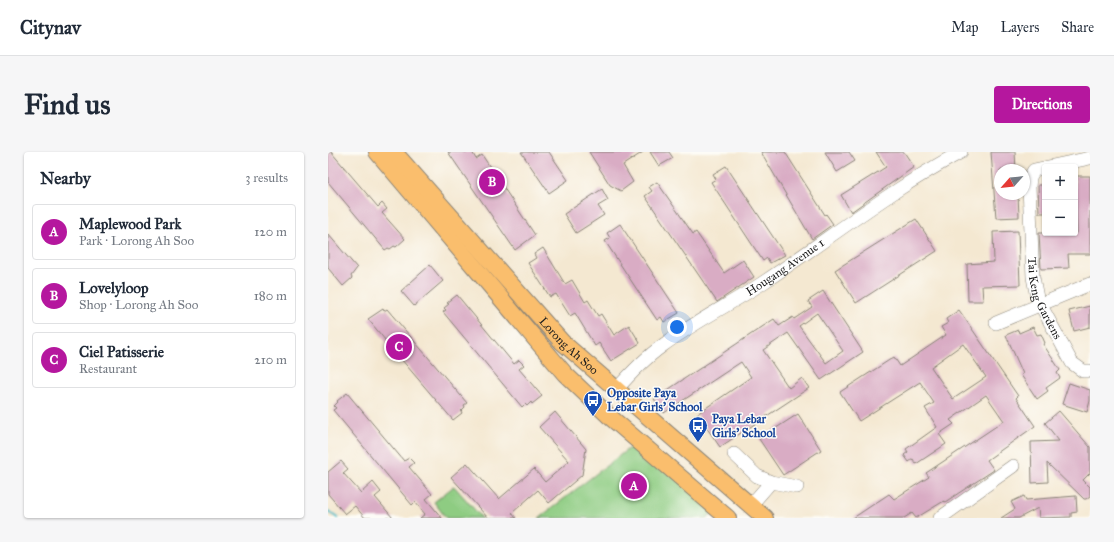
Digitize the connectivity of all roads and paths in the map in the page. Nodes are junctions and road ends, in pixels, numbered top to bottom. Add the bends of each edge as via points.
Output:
1 (377, 152) edge
2 (394, 152) edge
3 (961, 152) edge
4 (1090, 158) edge
5 (1090, 284) edge
6 (1040, 304) junction
7 (542, 321) junction
8 (996, 323) dead end
9 (530, 334) junction
10 (1090, 371) edge
11 (616, 390) junction
12 (734, 454) dead end
13 (1013, 466) dead end
14 (770, 482) junction
15 (797, 487) dead end
16 (751, 505) junction
17 (728, 518) edge
18 (765, 518) edge
19 (940, 518) edge

1 - 9 main road, Lorong Ah Soo
2 - 7 main road, Lorong Ah Soo
3 - 11 street, Hougang Avenue 1 via 934,166 764,282 661,346
4 - 6 street, Tai Keng Gardens via 1040,168 1034,170 1031,175 1029,187 1033,277
5 - 6 street
6 - 8 street
6 - 10 street, Tai Keng Gardens via 1072,363 1082,371
7 - 9 main road via 533,317 527,319
7 - 11 main road, Lorong Ah Soo
9 - 17 main road, Lorong Ah Soo via 592,400
11 - 16 main road, Lorong Ah Soo
12 - 14 street via 757,476
13 - 19 street
14 - 15 street
14 - 16 street
16 - 18 main road, Lorong Ah Soo

